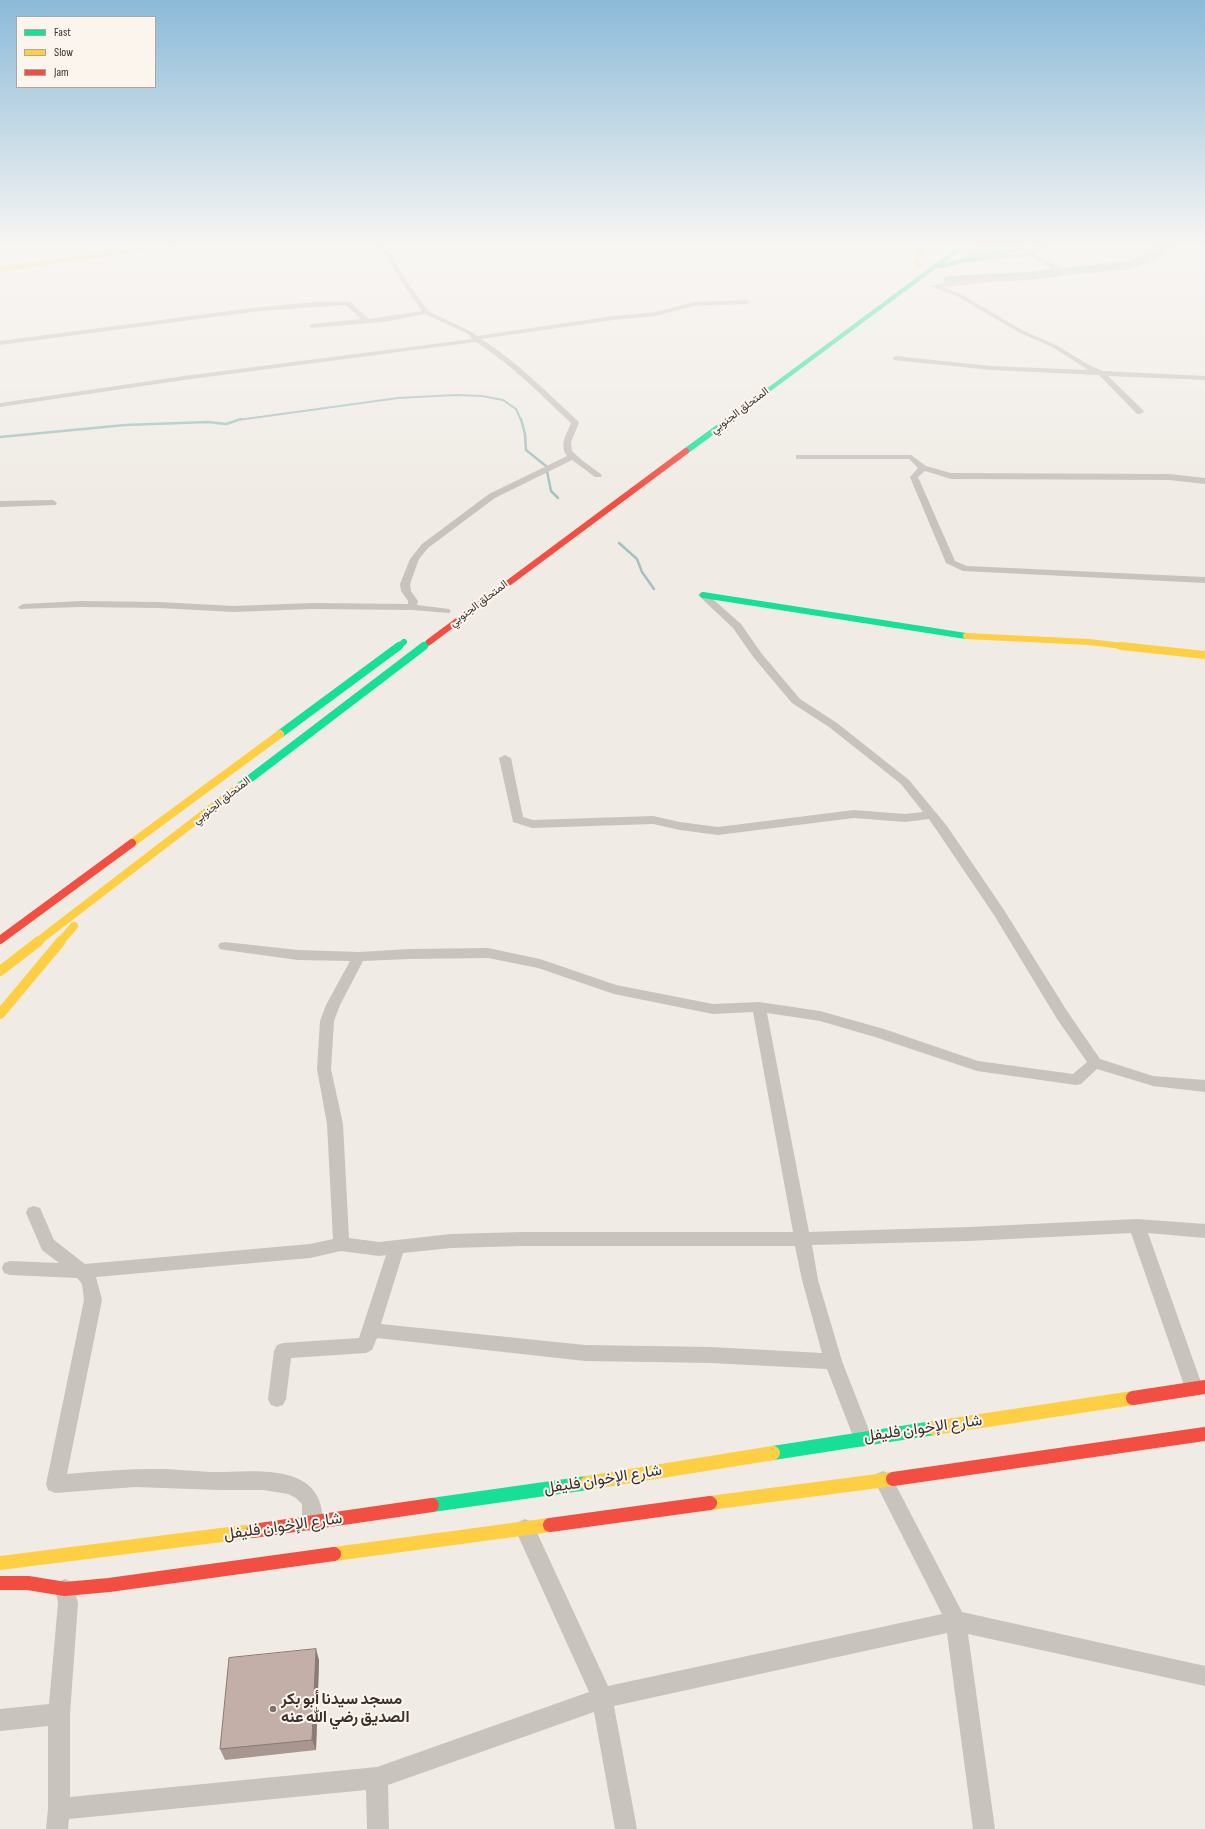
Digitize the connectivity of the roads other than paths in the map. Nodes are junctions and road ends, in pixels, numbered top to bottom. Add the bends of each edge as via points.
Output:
1 (97, 330) edge
2 (464, 330) edge
3 (532, 330) edge
4 (849, 330) edge
5 (1019, 330) edge
6 (476, 339) junction
7 (0, 343) edge
8 (896, 358) dead end
9 (1101, 373) junction
10 (1205, 378) edge
11 (0, 404) edge
12 (1140, 412) dead end
13 (572, 457) junction
14 (799, 457) dead end
15 (923, 468) junction
16 (598, 475) dead end
17 (1205, 480) edge
18 (53, 503) dead end
19 (0, 504) edge
20 (1205, 580) edge
21 (703, 595) joint
22 (412, 606) junction
23 (23, 608) dead end
24 (450, 608) joint
25 (434, 620) dead end
26 (414, 634) dead end
27 (1205, 655) edge
28 (505, 758) dead end
29 (932, 815) junction
30 (101, 895) junction
31 (0, 940) edge
32 (225, 946) dead end
33 (358, 957) junction
34 (0, 970) edge
35 (759, 1007) junction
36 (0, 1014) edge
37 (1095, 1062) junction
38 (1205, 1086) edge
39 (34, 1213) dead end
40 (1137, 1226) junction
41 (1205, 1231) edge
42 (802, 1239) junction
43 (341, 1244) junction
44 (397, 1247) junction
45 (10, 1268) dead end
46 (82, 1271) junction
47 (370, 1330) junction
48 (833, 1361) junction
49 (1199, 1388) edge
50 (277, 1399) dead end
51 (1205, 1434) edge
52 (863, 1438) junction
53 (883, 1480) junction
54 (312, 1523) junction
55 (525, 1530) junction
56 (0, 1563) edge
57 (0, 1583) edge
58 (65, 1589) junction
59 (956, 1621) junction
60 (1205, 1676) edge
61 (602, 1698) junction
62 (59, 1714) junction
63 (0, 1720) edge
64 (377, 1778) junction
65 (58, 1819) edge
66 (378, 1829) edge
67 (626, 1829) edge
68 (984, 1829) edge

1 - 7 street
2 - 6 street
3 - 6 street
4 - 30 main road, المتحلق الجنوبي via 476,606
5 - 9 street via 1056,347 1086,367
6 - 11 street
6 - 13 street via 523,375 575,423 567,448
8 - 9 street via 991,368
9 - 10 street
9 - 12 street
13 - 16 street
13 - 22 street via 492,496 425,546 415,559 405,584 406,591 413,601
14 - 15 street via 911,457
15 - 17 street via 951,476 1169,477
15 - 20 street via 914,476 951,563 966,569
18 - 19 street
21 - 27 main road via 973,637 1089,642
21 - 29 street via 737,626 758,656 796,701 833,725 905,782
22 - 23 street via 234,609 80,604
22 - 24 street
24 - 25 main road, المتحلق الجنوبي
26 - 31 main road, المتحلق الجنوبي
28 - 29 street via 518,819 532,824 653,820 718,831 854,814 905,818
29 - 37 street
30 - 34 main road, المتحلق الجنوبي
30 - 36 main road
32 - 33 street via 298,955
33 - 35 street via 488,953 521,958 614,989 713,1009
33 - 43 street via 327,1021 324,1069 335,1124
35 - 37 street via 820,1016 977,1066 1076,1080
35 - 42 street
37 - 38 street via 1153,1081
39 - 46 street via 48,1245
40 - 41 street
40 - 42 street
40 - 49 street
42 - 44 street via 508,1239 451,1241
42 - 48 street via 810,1280
43 - 44 street via 371,1249
43 - 46 street via 310,1251
44 - 47 street
45 - 46 street
46 - 54 street via 90,1282 94,1300 55,1484 148,1478 274,1480 305,1493 313,1510
47 - 48 street via 585,1353 711,1355
47 - 50 street via 366,1345 283,1351
48 - 52 street
49 - 52 main road, شارع الإخوان فليفل
51 - 53 main road
52 - 54 main road, شارع الإخوان فليفل via 585,1483
53 - 55 main road
53 - 59 street
54 - 56 main road, شارع الإخوان فليفل
55 - 58 main road
55 - 61 street
57 - 58 main road
58 - 62 street via 68,1603
59 - 60 street
59 - 61 street
59 - 68 street
61 - 64 street
61 - 67 street
62 - 63 street
62 - 65 street
64 - 65 street
64 - 66 street

